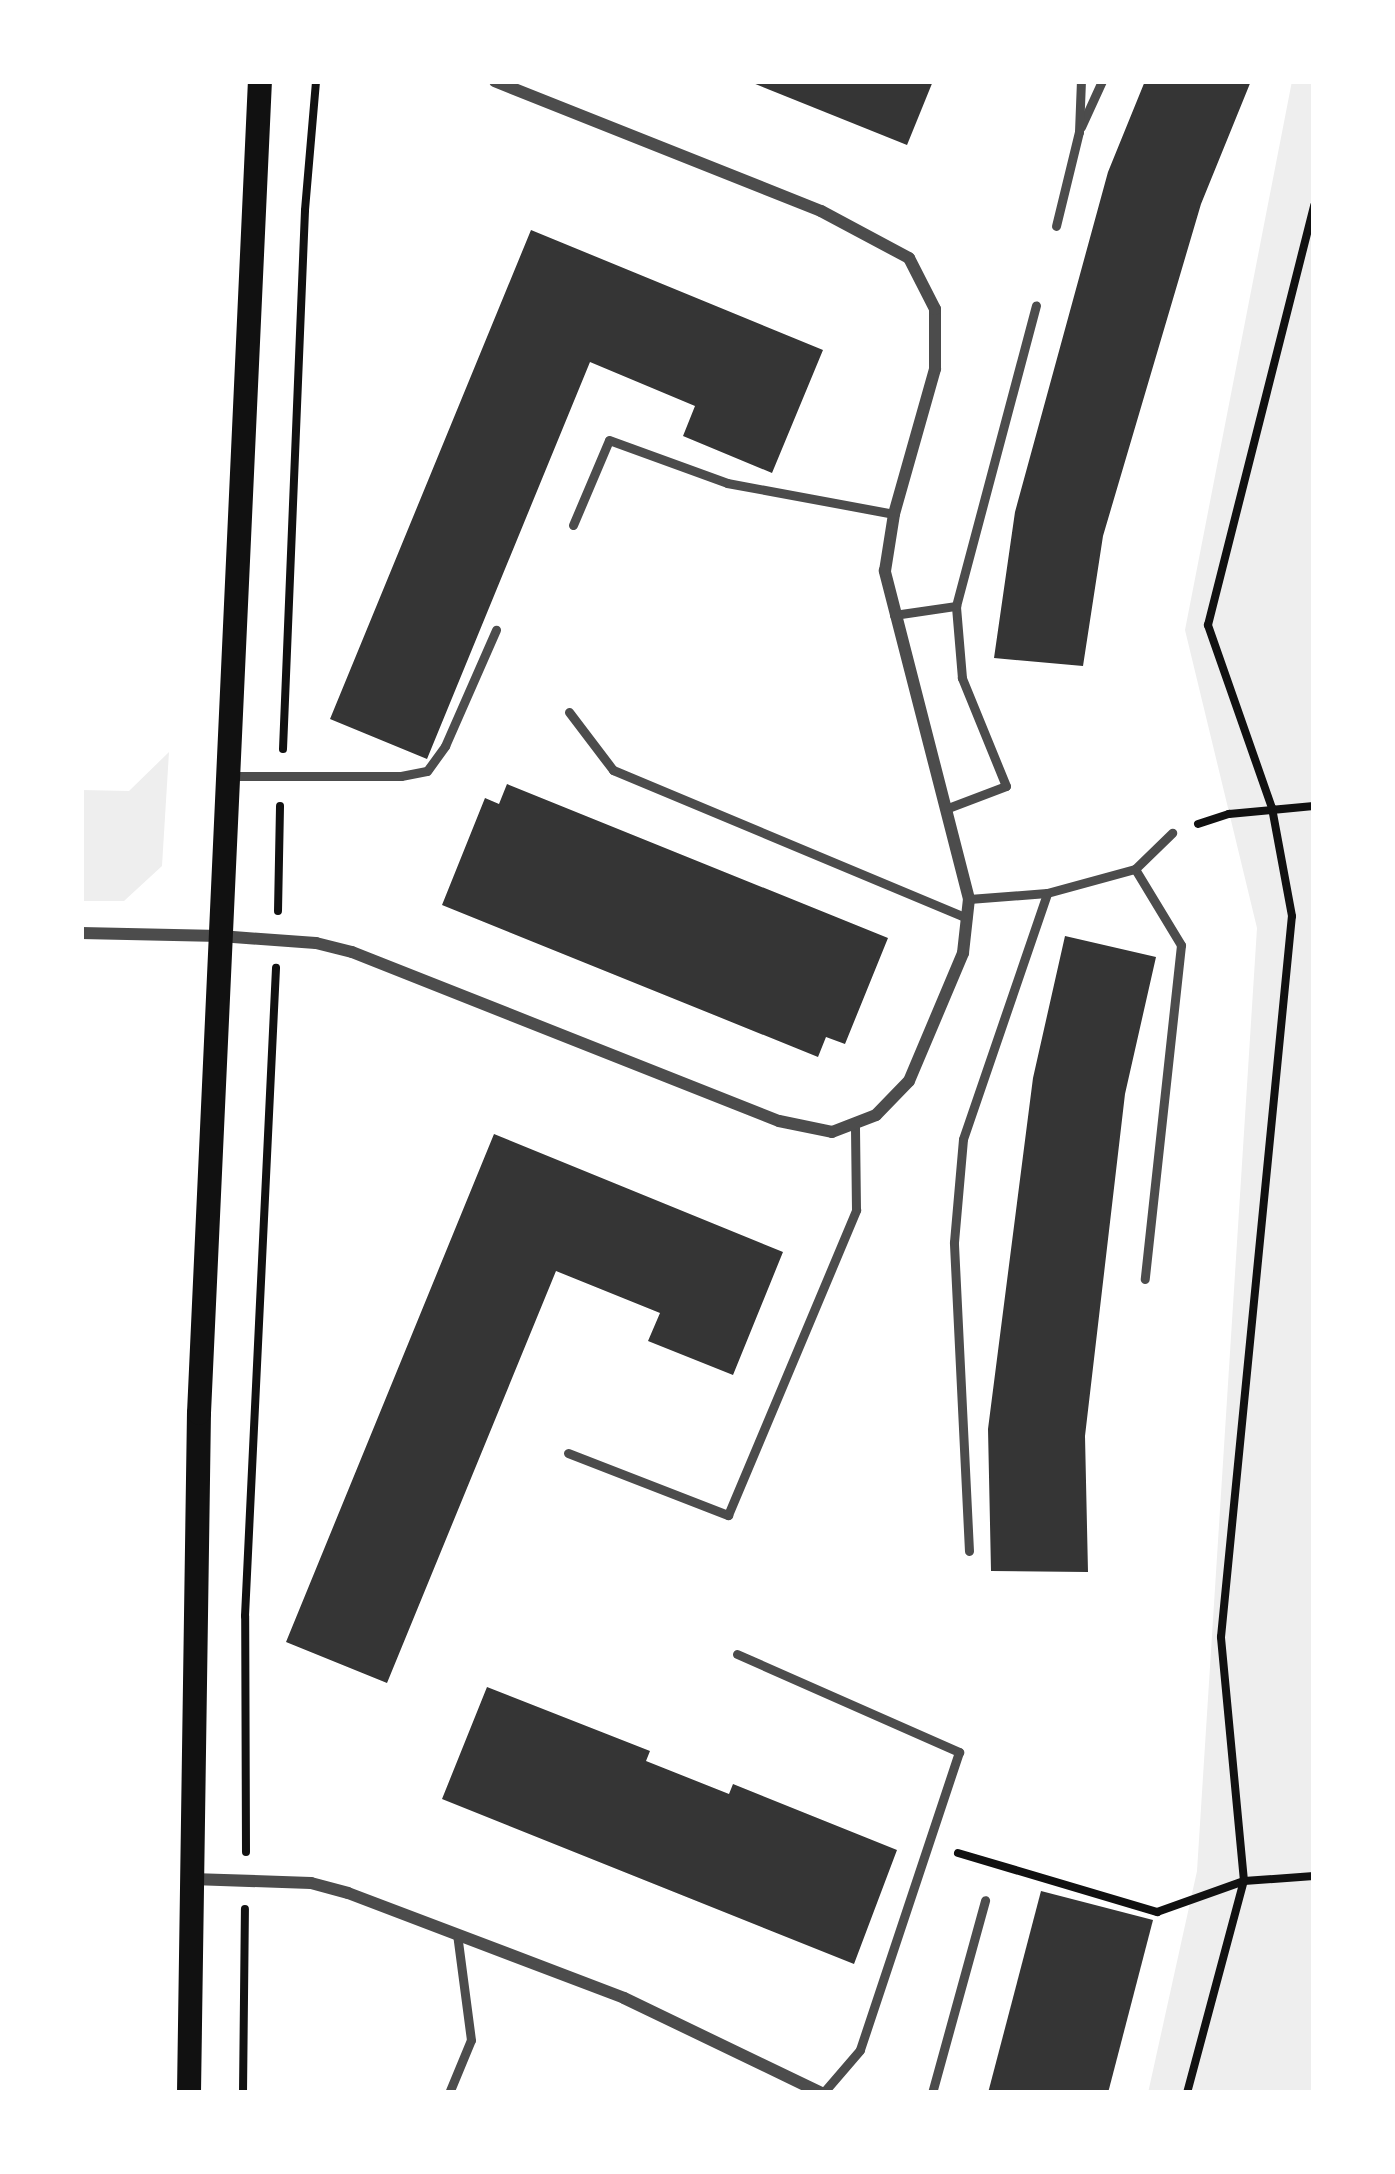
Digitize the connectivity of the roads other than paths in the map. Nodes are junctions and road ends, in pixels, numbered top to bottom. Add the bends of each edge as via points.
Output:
1 (260, 81) edge
2 (495, 81) edge
3 (1081, 81) edge
4 (1102, 81) edge
5 (1079, 132) junction
6 (1056, 226) dead end
7 (1036, 304) dead end
8 (895, 514) junction
9 (574, 525) dead end
10 (956, 606) junction
11 (894, 615) junction
12 (496, 630) dead end
13 (569, 712) dead end
14 (227, 776) junction
15 (948, 808) junction
16 (1172, 833) road end
17 (1135, 868) junction
18 (1047, 893) junction
19 (969, 899) junction
20 (967, 918) junction
21 (81, 933) edge
22 (220, 936) junction
23 (855, 1123) junction
24 (1144, 1279) dead end
25 (568, 1454) dead end
26 (969, 1551) dead end
27 (737, 1654) dead end
28 (191, 1879) junction
29 (985, 1900) dead end
30 (457, 1934) junction
31 (189, 2093) edge
32 (449, 2093) edge
33 (822, 2093) edge
34 (932, 2093) edge

1 - 14 main road
2 - 8 street via 821,212 908,258 935,309 935,369
3 - 5 lane
4 - 5 lane
5 - 6 lane
7 - 10 lane
8 - 9 lane via 728,482 609,440
8 - 11 street via 885,571
10 - 11 lane
10 - 15 lane via 962,678 1006,786
11 - 15 street
12 - 14 lane via 446,746 427,770
13 - 20 lane via 613,770
14 - 22 main road
15 - 19 street
16 - 17 lane
17 - 18 lane
17 - 24 lane via 1181,945
18 - 19 lane
18 - 26 lane via 963,1139 954,1242
19 - 20 street
20 - 23 street via 963,953 909,1081 876,1115
21 - 22 street
22 - 23 street via 316,943 410,972 779,1121 832,1132
22 - 28 main road via 199,1413
23 - 25 lane via 856,1210 728,1515
27 - 33 lane via 959,1752 860,2050
28 - 30 street via 311,1883
28 - 31 main road
29 - 34 lane
30 - 32 lane via 471,2040
30 - 33 street via 624,1998

